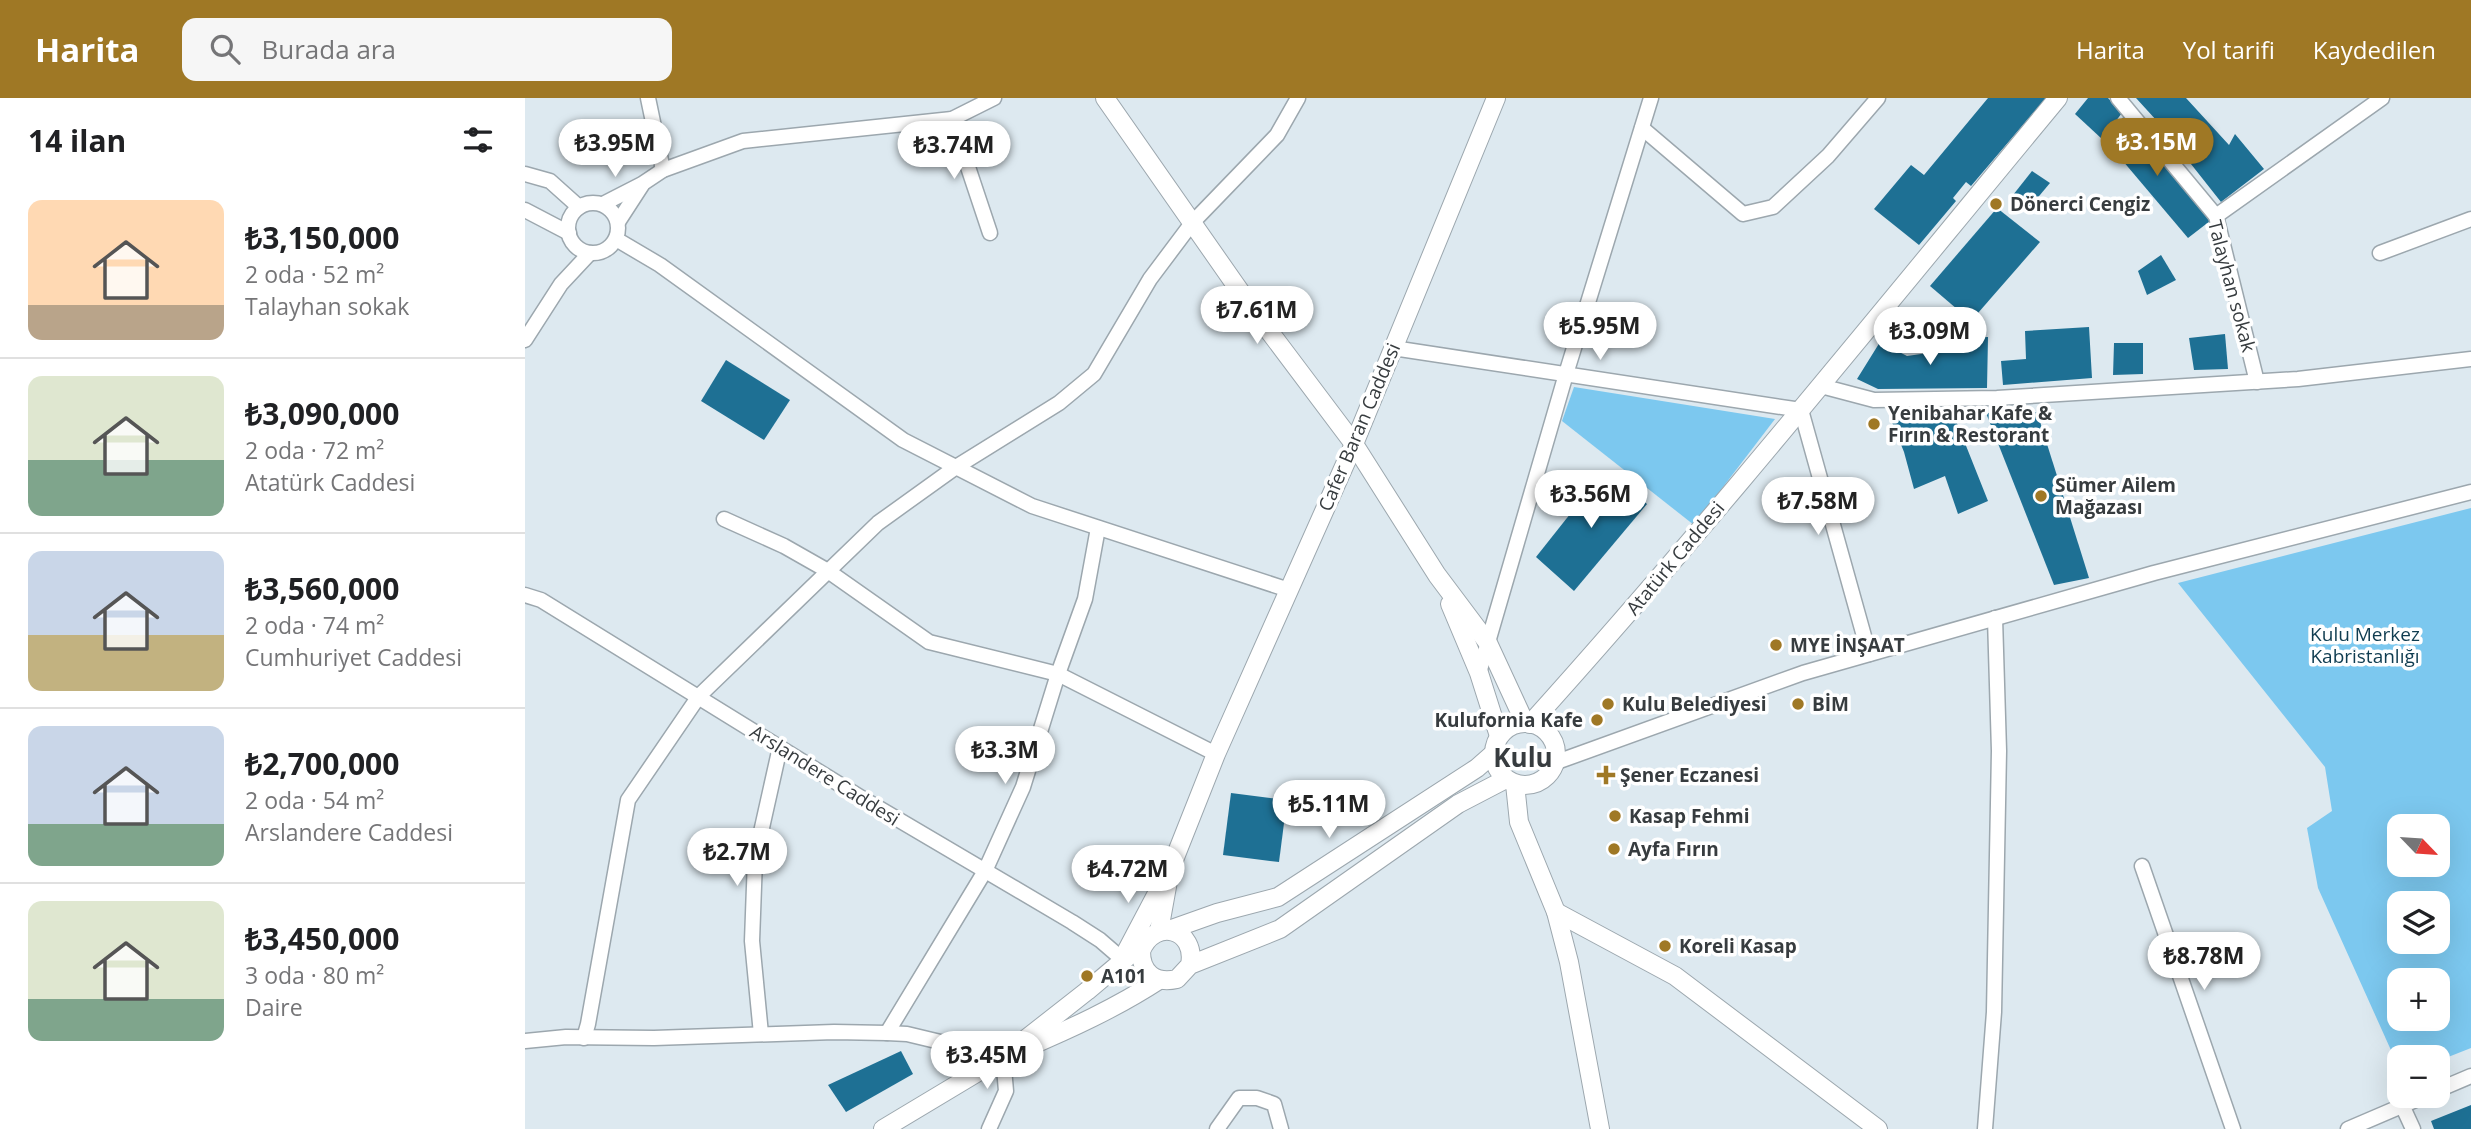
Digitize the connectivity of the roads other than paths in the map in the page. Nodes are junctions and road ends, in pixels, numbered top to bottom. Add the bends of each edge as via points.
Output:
1 (647, 98) edge
2 (994, 98) edge
3 (1105, 98) edge
4 (1298, 98) edge
5 (1496, 98) edge
6 (1651, 98) edge
7 (1878, 98) edge
8 (2058, 98) edge
9 (2118, 98) edge
10 (2382, 98) edge
11 (952, 119) junction
12 (1642, 128) junction
13 (663, 170) junction
14 (525, 174) edge
15 (642, 184) junction
16 (603, 204) junction
17 (579, 207) junction
18 (525, 210) edge
19 (2216, 216) junction
20 (2471, 219) edge
21 (618, 222) junction
22 (1192, 223) junction
23 (569, 233) junction
24 (990, 233) dead end
25 (616, 239) junction
26 (590, 253) junction
27 (2380, 253) dead end
28 (525, 340) edge
29 (1393, 348) junction
30 (2471, 359) edge
31 (1566, 374) junction
32 (2257, 382) junction
33 (1821, 386) junction
34 (1801, 410) junction
35 (1353, 444) junction
36 (956, 467) junction
37 (2471, 492) edge
38 (724, 519) dead end
39 (1098, 528) junction
40 (828, 571) junction
41 (1437, 575) junction
42 (1289, 590) junction
43 (525, 595) edge
44 (1995, 618) junction
45 (1487, 643) junction
46 (1868, 654) junction
47 (1479, 673) junction
48 (1058, 674) junction
49 (699, 696) junction
50 (1527, 723) junction
51 (1497, 744) junction
52 (780, 747) junction
53 (1216, 754) junction
54 (1554, 763) junction
55 (1510, 781) junction
56 (2142, 866) dead end
57 (1170, 870) junction
58 (985, 871) junction
59 (1556, 912) junction
60 (1157, 934) junction
61 (1122, 960) junction
62 (1190, 965) junction
63 (1159, 980) junction
64 (887, 1033) junction
65 (761, 1034) junction
66 (584, 1038) junction
67 (525, 1041) edge
68 (1003, 1057) junction
69 (2471, 1076) edge
70 (2450, 1085) edge
71 (2395, 1108) edge
72 (2403, 1108) edge
73 (883, 1129) edge
74 (989, 1129) edge
75 (1217, 1129) edge
76 (1281, 1129) edge
77 (1600, 1129) edge
78 (1878, 1129) edge
79 (1985, 1129) edge
80 (2233, 1129) edge
81 (2348, 1129) edge
82 (2413, 1129) edge

1 - 13 street
2 - 11 street
3 - 22 street
4 - 22 street via 1277,135
5 - 29 street, Cafer Baran Caddesi
6 - 12 street
7 - 12 street via 1828,156 1773,207 1743,214
8 - 33 street, Atatürk Caddesi
9 - 19 street, Talayhan sokak
10 - 19 street
11 - 13 street via 743,141
11 - 24 street
12 - 31 street
13 - 15 street
14 - 17 street via 549,181
15 - 16 street
15 - 21 street
16 - 17 street
16 - 21 street
17 - 23 street via 571,216
18 - 23 street
19 - 32 street, Talayhan sokak
20 - 27 street
21 - 25 street
22 - 35 street
22 - 36 street via 1150,279 1094,374 1059,403
23 - 26 street via 579,249
25 - 26 street via 602,252
25 - 36 street via 660,265 903,440
26 - 28 street via 561,284
29 - 31 street
29 - 35 street, Cafer Baran Caddesi
30 - 32 street
31 - 34 street
31 - 45 street
32 - 33 street via 1997,398 1874,400
33 - 34 street, Atatürk Caddesi
34 - 46 street
34 - 50 street, Atatürk Caddesi via 1606,640
35 - 41 street
35 - 42 street, Cafer Baran Caddesi
36 - 39 street via 1032,506
36 - 40 street via 878,523
37 - 44 street
38 - 40 street
39 - 42 street
39 - 48 street via 1085,599
40 - 48 street via 929,642
40 - 49 street
41 - 45 street
41 - 47 street
42 - 53 street, Cafer Baran Caddesi
43 - 49 street, Arslandere Caddesi via 541,600
44 - 46 street
44 - 79 street via 1999,751 1994,998
45 - 47 street
45 - 50 street
46 - 54 street
47 - 51 street
48 - 53 street
48 - 58 street via 1023,787
49 - 52 street, Arslandere Caddesi
49 - 66 street via 628,800
50 - 51 street via 1506,729
50 - 54 street via 1550,736
51 - 55 street via 1496,767
51 - 60 street via 1477,768 1278,897
52 - 58 street, Arslandere Caddesi
52 - 65 street via 755,859 753,941
53 - 57 street, Cafer Baran Caddesi
54 - 55 street via 1534,784
55 - 59 street via 1519,821
55 - 62 street via 1458,804 1280,929
56 - 80 street
57 - 60 street
57 - 61 street
58 - 61 street, Arslandere Caddesi via 1100,940
58 - 64 street
59 - 77 street
59 - 78 street via 1675,976
60 - 61 street
60 - 62 street via 1178,933 1190,946
60 - 63 street via 1141,951 1144,969
61 - 68 street
62 - 63 street via 1177,979
63 - 68 street via 1071,1029
64 - 65 street
64 - 68 street
65 - 66 street
66 - 67 street
68 - 73 street
68 - 74 street via 1006,1091
69 - 70 street
71 - 81 street
72 - 82 street
75 - 76 street via 1239,1098 1274,1104

